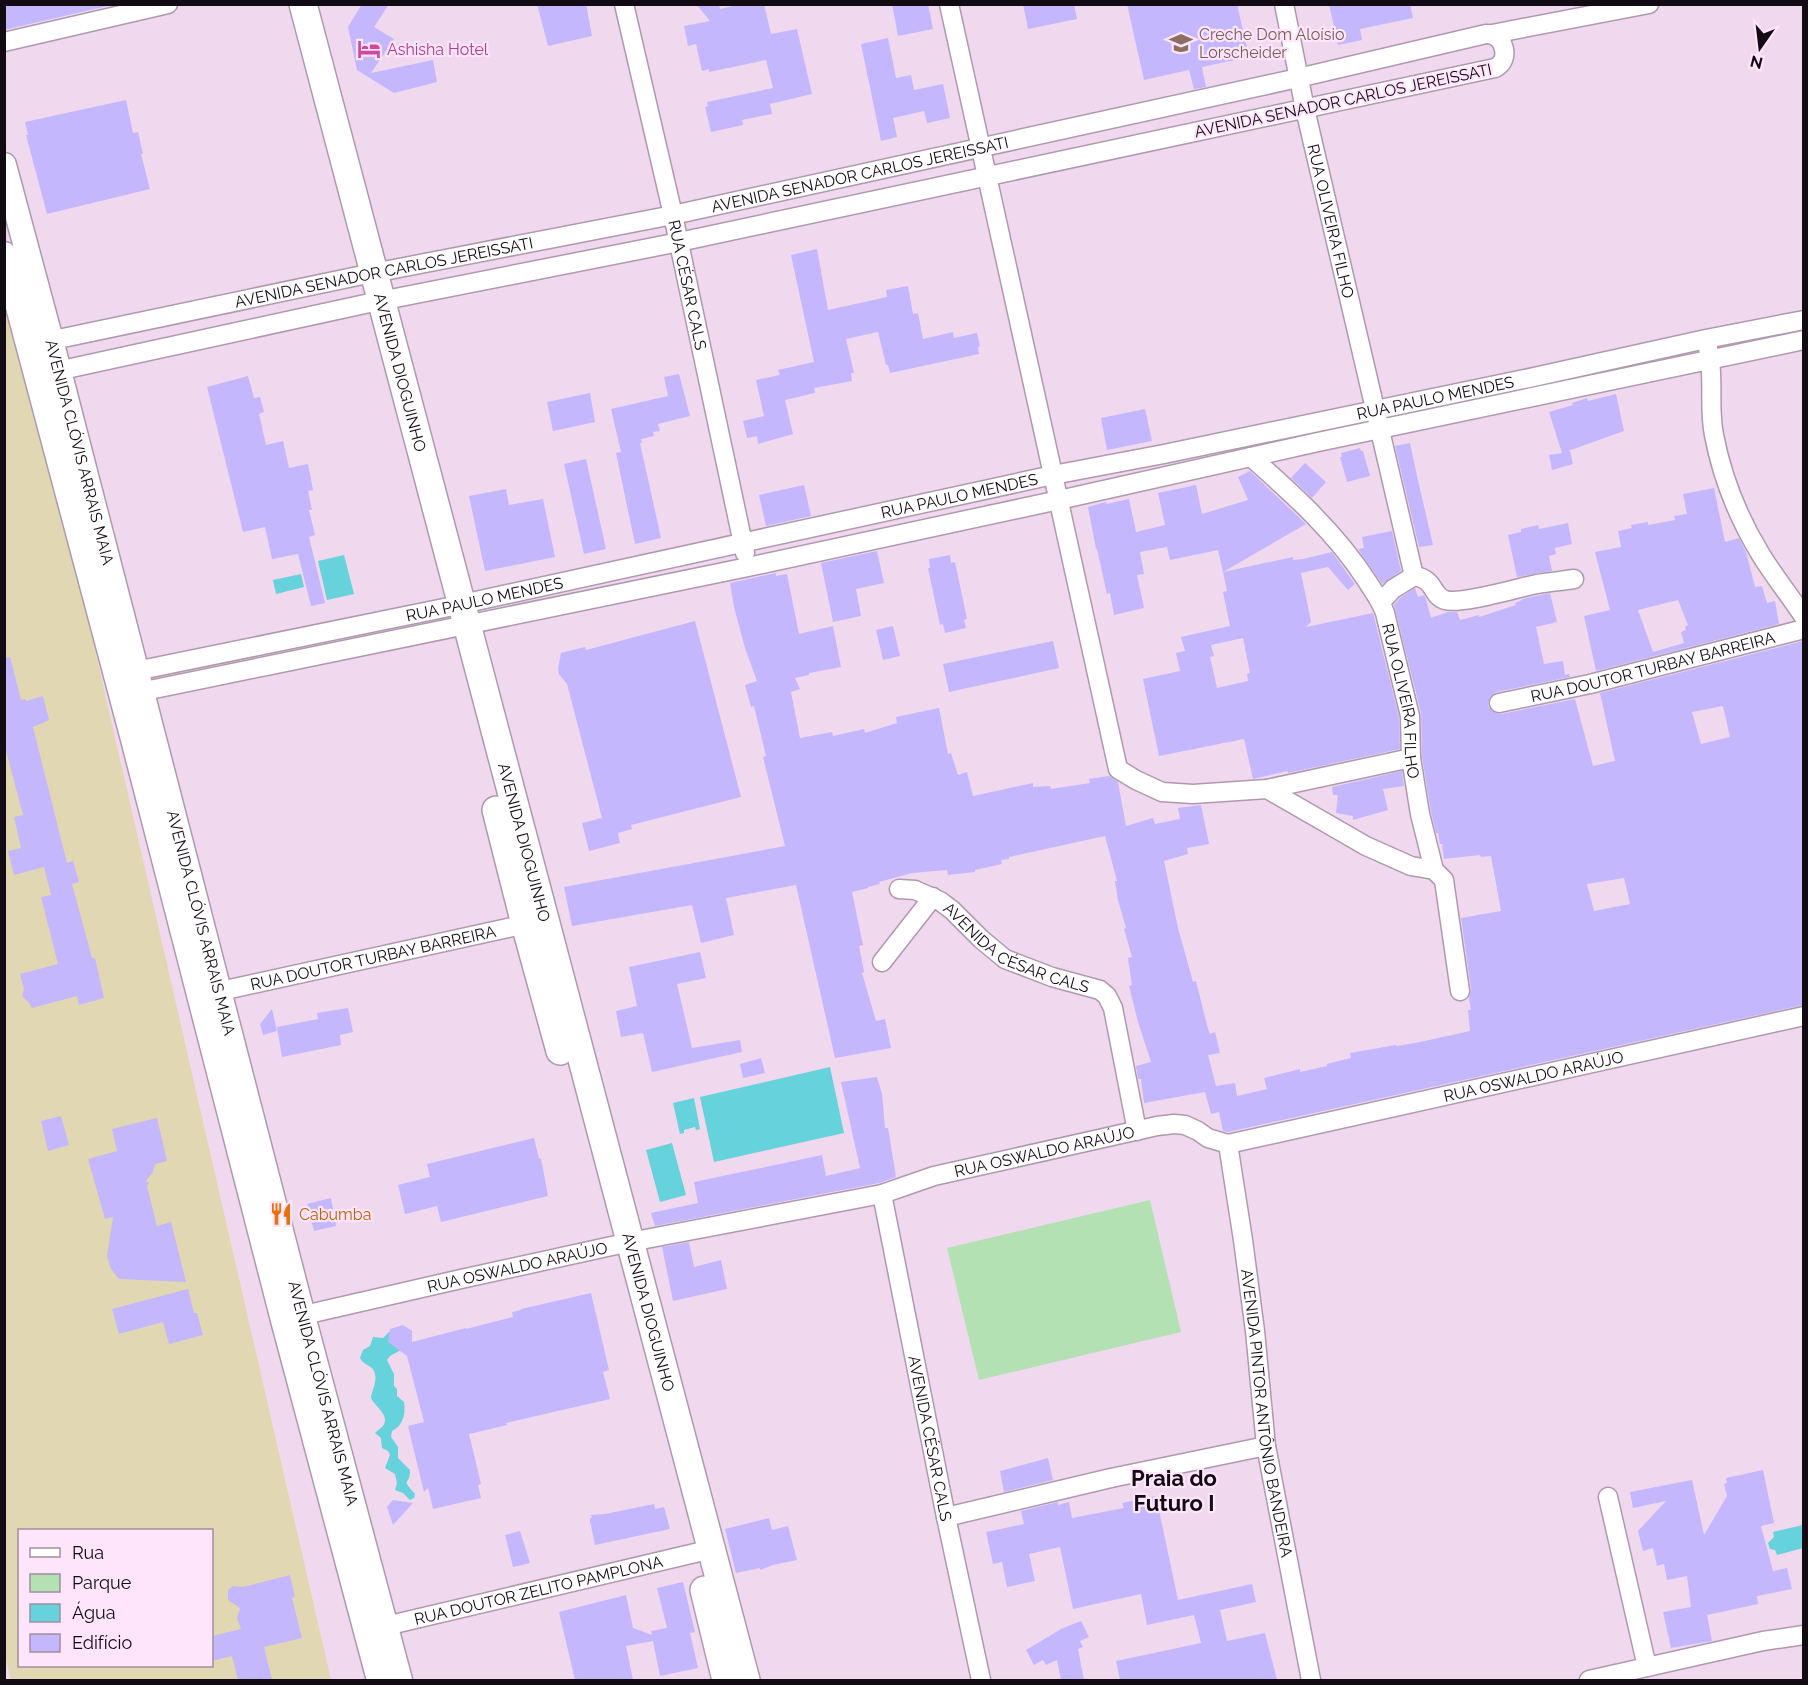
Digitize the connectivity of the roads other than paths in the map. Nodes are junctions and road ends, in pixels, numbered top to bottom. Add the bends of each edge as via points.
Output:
1 (168, 4) edge
2 (287, 4) edge
3 (303, 4) edge
4 (624, 4) edge
5 (949, 4) edge
6 (1284, 4) edge
7 (1649, 4) edge
8 (1620, 8) edge
9 (1492, 34) junction
10 (4, 42) edge
11 (1298, 78) junction
12 (1305, 109) junction
13 (980, 148) junction
14 (4, 165) edge
15 (987, 177) junction
16 (673, 215) junction
17 (679, 242) junction
18 (4, 254) edge
19 (366, 275) junction
20 (373, 302) junction
21 (1803, 320) edge
22 (1706, 339) junction
23 (1803, 340) edge
24 (40, 343) junction
25 (1711, 359) junction
26 (48, 373) junction
27 (1534, 377) junction
28 (1538, 397) junction
29 (1375, 410) junction
30 (1313, 423) junction
31 (1380, 429) junction
32 (1318, 442) junction
33 (1164, 454) junction
34 (1251, 457) junction
35 (1053, 475) junction
36 (1168, 476) junction
37 (1059, 500) junction
38 (743, 543) junction
39 (748, 567) junction
40 (1414, 576) junction
41 (1574, 579) dead end
42 (569, 580) junction
43 (574, 602) junction
44 (1381, 602) junction
45 (455, 616) junction
46 (1803, 616) edge
47 (1803, 629) edge
48 (129, 683) junction
49 (1499, 703) dead end
50 (1411, 758) junction
51 (1267, 789) junction
52 (1434, 870) junction
53 (899, 889) dead end
54 (933, 897) junction
55 (535, 922) junction
56 (882, 962) dead end
57 (1460, 991) dead end
58 (209, 993) junction
59 (1803, 1016) edge
60 (1137, 1131) junction
61 (1228, 1144) junction
62 (882, 1194) junction
63 (622, 1244) junction
64 (293, 1318) junction
65 (1266, 1446) junction
66 (1608, 1497) dead end
67 (946, 1516) junction
68 (703, 1551) junction
69 (376, 1629) junction
70 (1803, 1635) edge
71 (1647, 1666) junction
72 (379, 1680) edge
73 (399, 1680) edge
74 (726, 1680) edge
75 (746, 1680) edge
76 (981, 1680) edge
77 (1311, 1680) edge
78 (1589, 1680) edge

1 - 10 street
2 - 19 main road, AVENIDA DIOGUINHO
3 - 19 main road, AVENIDA DIOGUINHO
4 - 16 street, RUA CÉSAR CALS
5 - 13 street
6 - 11 street, RUA OLIVEIRA FILHO
7 - 8 street
8 - 9 street
9 - 11 street, AVENIDA SENADOR CARLOS JEREISSATI
9 - 12 street, AVENIDA SENADOR CARLOS JEREISSATI via 1503,44 1505,55 1500,66
11 - 12 street, RUA OLIVEIRA FILHO
11 - 13 street, AVENIDA SENADOR CARLOS JEREISSATI
12 - 15 street, AVENIDA SENADOR CARLOS JEREISSATI
12 - 29 street, RUA OLIVEIRA FILHO
13 - 15 street
13 - 16 street, AVENIDA SENADOR CARLOS JEREISSATI
14 - 24 main road, AVENIDA CLÓVIS ARRAIS MAIA
15 - 17 street, AVENIDA SENADOR CARLOS JEREISSATI
15 - 35 street
16 - 17 street, RUA CÉSAR CALS
16 - 19 street, AVENIDA SENADOR CARLOS JEREISSATI
17 - 20 street, AVENIDA SENADOR CARLOS JEREISSATI
17 - 38 street, RUA CÉSAR CALS
18 - 24 main road, AVENIDA CLÓVIS ARRAIS MAIA
19 - 20 main road, AVENIDA DIOGUINHO
19 - 24 street, AVENIDA SENADOR CARLOS JEREISSATI
20 - 26 street, AVENIDA SENADOR CARLOS JEREISSATI
20 - 45 main road, AVENIDA DIOGUINHO
21 - 22 street, RUA PAULO MENDES
22 - 25 street
22 - 27 street, RUA PAULO MENDES
23 - 25 street, RUA PAULO MENDES
24 - 26 main road, AVENIDA CLÓVIS ARRAIS MAIA
25 - 28 street, RUA PAULO MENDES
25 - 46 street via 1710,410 1714,435 1734,501 1762,556
26 - 48 main road, AVENIDA CLÓVIS ARRAIS MAIA
27 - 28 street
27 - 29 street, RUA PAULO MENDES
28 - 31 street, RUA PAULO MENDES
29 - 30 street, RUA PAULO MENDES
29 - 31 street, RUA OLIVEIRA FILHO
30 - 32 street
30 - 33 street, RUA PAULO MENDES
31 - 32 street, RUA PAULO MENDES
31 - 40 street, RUA OLIVEIRA FILHO
32 - 34 street, RUA PAULO MENDES
33 - 35 street, RUA PAULO MENDES
33 - 36 street
34 - 36 street, RUA PAULO MENDES
34 - 44 street, RUA OLIVEIRA FILHO via 1325,528
35 - 37 street
35 - 38 street, RUA PAULO MENDES
36 - 37 street, RUA PAULO MENDES
37 - 39 street, RUA PAULO MENDES
37 - 51 street via 1118,769 1162,792
38 - 39 street, RUA CÉSAR CALS
38 - 42 street, RUA PAULO MENDES
39 - 43 street, RUA PAULO MENDES
40 - 41 street via 1430,582 1440,598 1447,601
40 - 44 street
42 - 43 street
42 - 45 street, RUA PAULO MENDES
43 - 45 street, RUA PAULO MENDES
44 - 50 street, RUA OLIVEIRA FILHO via 1410,716
45 - 48 street, RUA PAULO MENDES
45 - 55 main road, AVENIDA DIOGUINHO
47 - 49 street, RUA DOUTOR TURBAY BARREIRA via 1590,684
48 - 58 main road, AVENIDA CLÓVIS ARRAIS MAIA
50 - 51 street
50 - 52 street, RUA OLIVEIRA FILHO
51 - 52 street via 1366,846 1411,866
52 - 57 street, RUA OLIVEIRA FILHO via 1444,880
53 - 54 street, AVENIDA CÉSAR CALS
54 - 56 street
54 - 60 street, AVENIDA CÉSAR CALS via 1005,959 1100,990 1107,996 1113,1008
55 - 58 street, RUA DOUTOR TURBAY BARREIRA
55 - 63 main road, AVENIDA DIOGUINHO
58 - 64 main road, AVENIDA CLÓVIS ARRAIS MAIA
59 - 61 street, RUA OSWALDO ARAÚJO
60 - 61 street, RUA OSWALDO ARAÚJO via 1185,1125
60 - 62 street, RUA OSWALDO ARAÚJO via 934,1176
61 - 65 street, AVENIDA PINTOR ANTÔNIO BANDEIRA via 1249,1286
62 - 63 street, RUA OSWALDO ARAÚJO
62 - 67 street, AVENIDA CÉSAR CALS
63 - 64 street, RUA OSWALDO ARAÚJO
63 - 68 main road, AVENIDA DIOGUINHO
64 - 69 main road, AVENIDA CLÓVIS ARRAIS MAIA
65 - 67 street
65 - 77 street, AVENIDA PINTOR ANTÔNIO BANDEIRA
66 - 71 street
67 - 76 street, AVENIDA CÉSAR CALS
68 - 69 street, RUA DOUTOR ZELITO PAMPLONA
68 - 74 main road, AVENIDA DIOGUINHO
68 - 75 main road, AVENIDA DIOGUINHO
69 - 72 main road, AVENIDA CLÓVIS ARRAIS MAIA
69 - 73 main road, AVENIDA CLÓVIS ARRAIS MAIA
70 - 71 street
71 - 78 street

